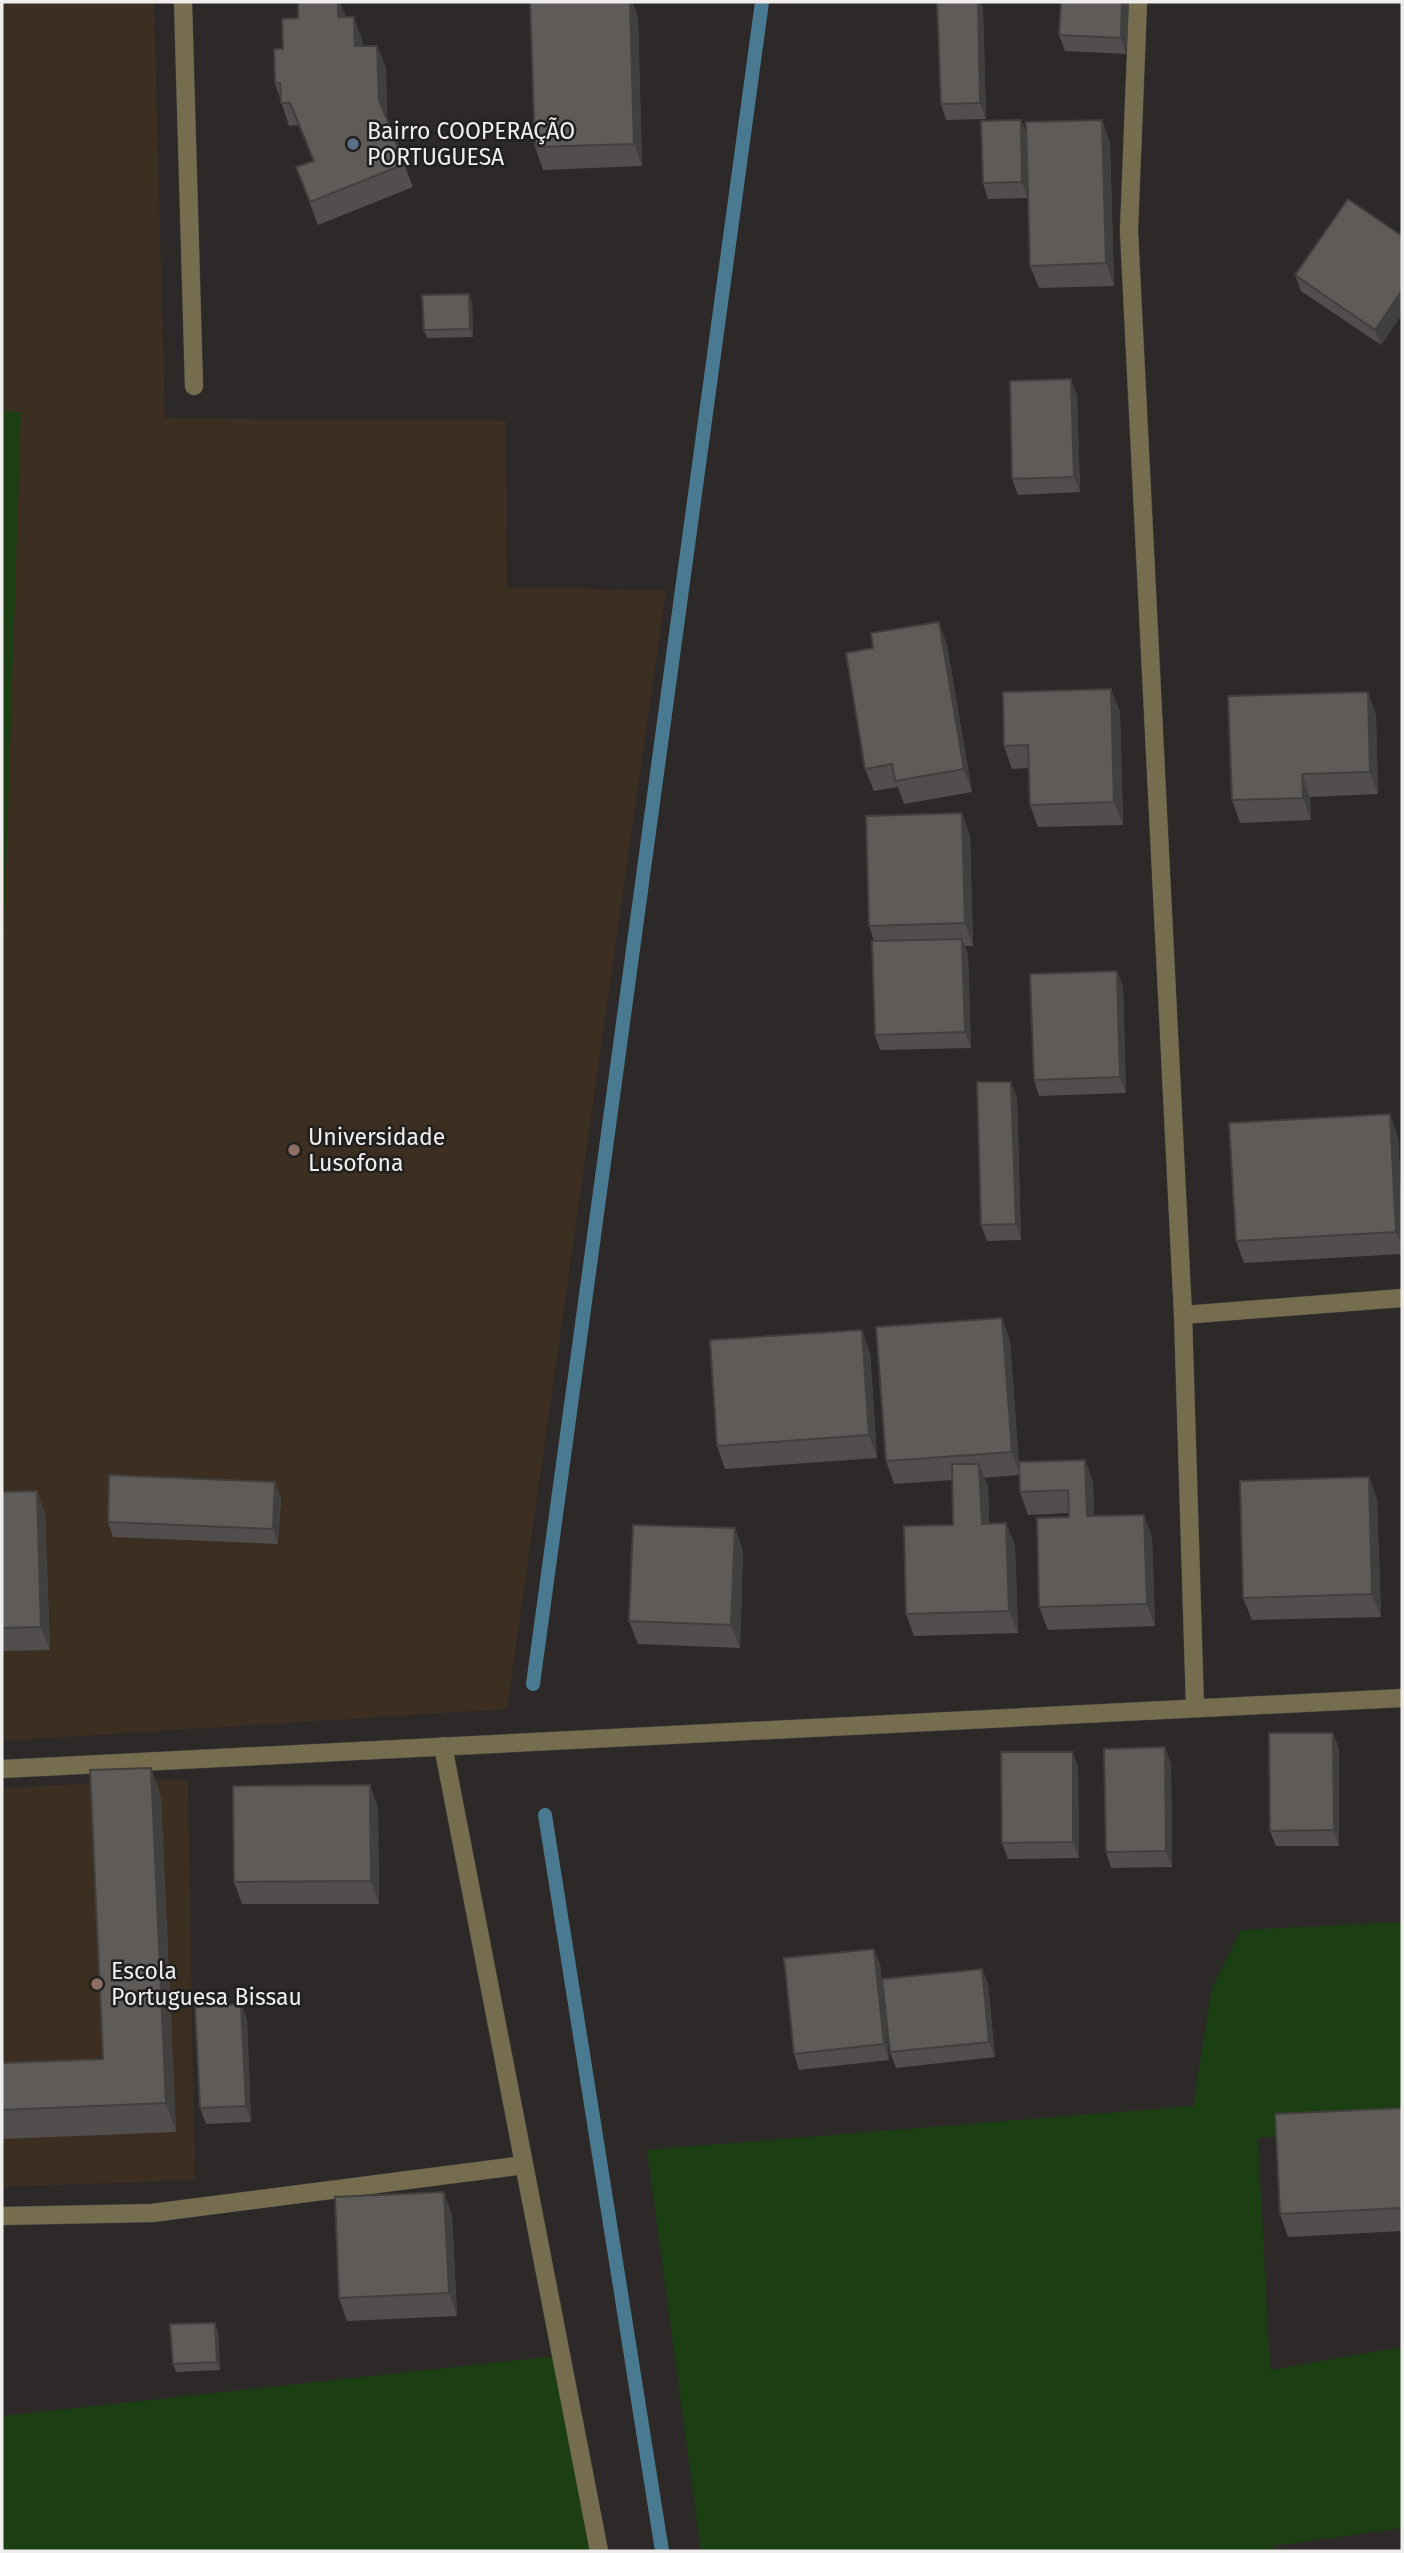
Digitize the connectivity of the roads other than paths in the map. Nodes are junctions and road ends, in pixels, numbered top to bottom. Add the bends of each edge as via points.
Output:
1 (183, 2) edge
2 (1138, 2) edge
3 (194, 386) dead end
4 (1402, 1298) edge
5 (1183, 1315) junction
6 (1402, 1699) edge
7 (1195, 1707) junction
8 (443, 1746) junction
9 (2, 1769) edge
10 (524, 2165) junction
11 (2, 2216) edge
12 (599, 2551) edge

1 - 3 street
2 - 5 street via 1129,231
4 - 5 street
5 - 7 street
6 - 7 street
7 - 8 street
8 - 9 street
8 - 10 street
10 - 11 street via 152,2213
10 - 12 street

